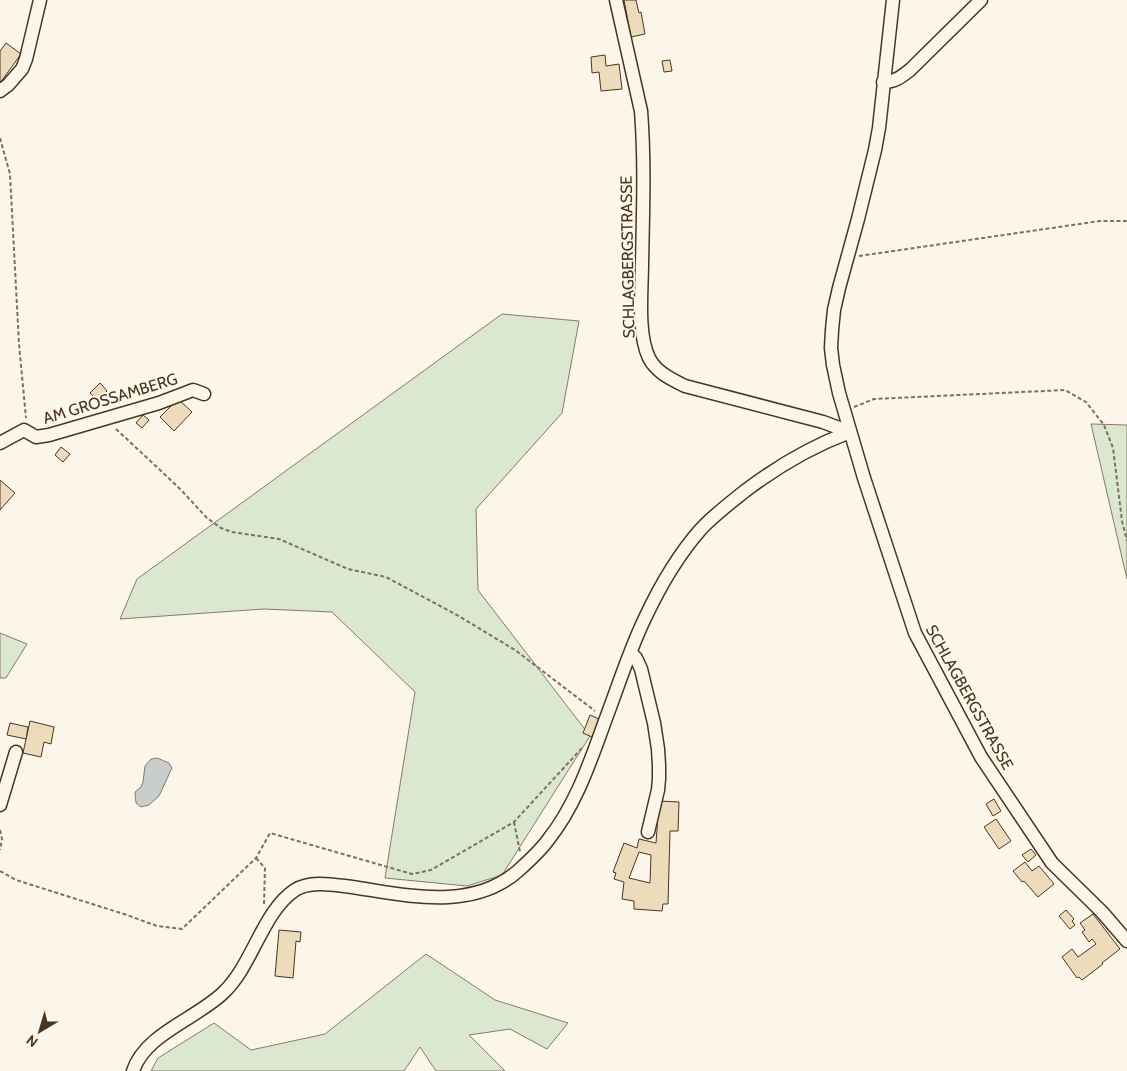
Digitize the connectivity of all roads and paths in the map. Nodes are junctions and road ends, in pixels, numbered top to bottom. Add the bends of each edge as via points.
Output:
1 (40, 0) edge
2 (616, 0) edge
3 (893, 0) edge
4 (981, 0) edge
5 (884, 82) junction
6 (0, 91) edge
7 (0, 138) edge
8 (1127, 221) edge
9 (846, 258) junction
10 (204, 394) dead end
11 (845, 411) junction
12 (104, 419) junction
13 (24, 430) junction
14 (850, 432) junction
15 (0, 443) edge
16 (1127, 541) edge
17 (630, 653) junction
18 (604, 724) junction
19 (585, 745) dead end
20 (16, 752) dead end
21 (0, 805) edge
22 (514, 822) junction
23 (0, 830) edge
24 (648, 832) dead end
25 (0, 850) edge
26 (256, 858) junction
27 (523, 866) junction
28 (0, 871) edge
29 (267, 923) junction
30 (1127, 941) edge
31 (133, 1071) edge

1 - 6 street via 22,69
2 - 14 street, SCHLAGBERGSTRASSE via 641,111 641,316 644,344 650,360 661,372 685,386
3 - 5 street, SCHLAGBERGSTRASSE
4 - 5 street via 910,70 897,80
5 - 9 street, SCHLAGBERGSTRASSE via 875,150
7 - 13 path via 10,174 19,344 27,416
8 - 9 path via 1100,221
9 - 11 street, SCHLAGBERGSTRASSE via 834,310 831,348
10 - 12 street, AM GROSSAMBERG via 193,390
11 - 14 street, SCHLAGBERGSTRASSE
11 - 16 path via 874,399 1065,390 1086,402 1104,425 1113,448
12 - 13 street, AM GROSSAMBERG via 36,437
12 - 18 path via 165,474 207,518 222,528 279,539 348,569 386,576 515,650 590,706
13 - 15 street, AM GROSSAMBERG
14 - 17 street via 805,451 777,468 716,515 689,544 665,580
14 - 30 street, SCHLAGBERGSTRASSE via 914,633 981,757 1052,863
17 - 18 street
17 - 24 street via 641,669 658,749 660,779
18 - 27 street via 584,778 565,816 548,841
19 - 22 path
20 - 21 street
22 - 26 path via 431,870 412,874 270,833
22 - 27 path
23 - 25 path
26 - 28 path via 182,929 157,926 16,880
26 - 29 path via 265,868 264,911
27 - 29 street via 492,887 451,897 423,897 338,885 303,886 289,896
29 - 31 street via 232,984 215,1000 150,1044

